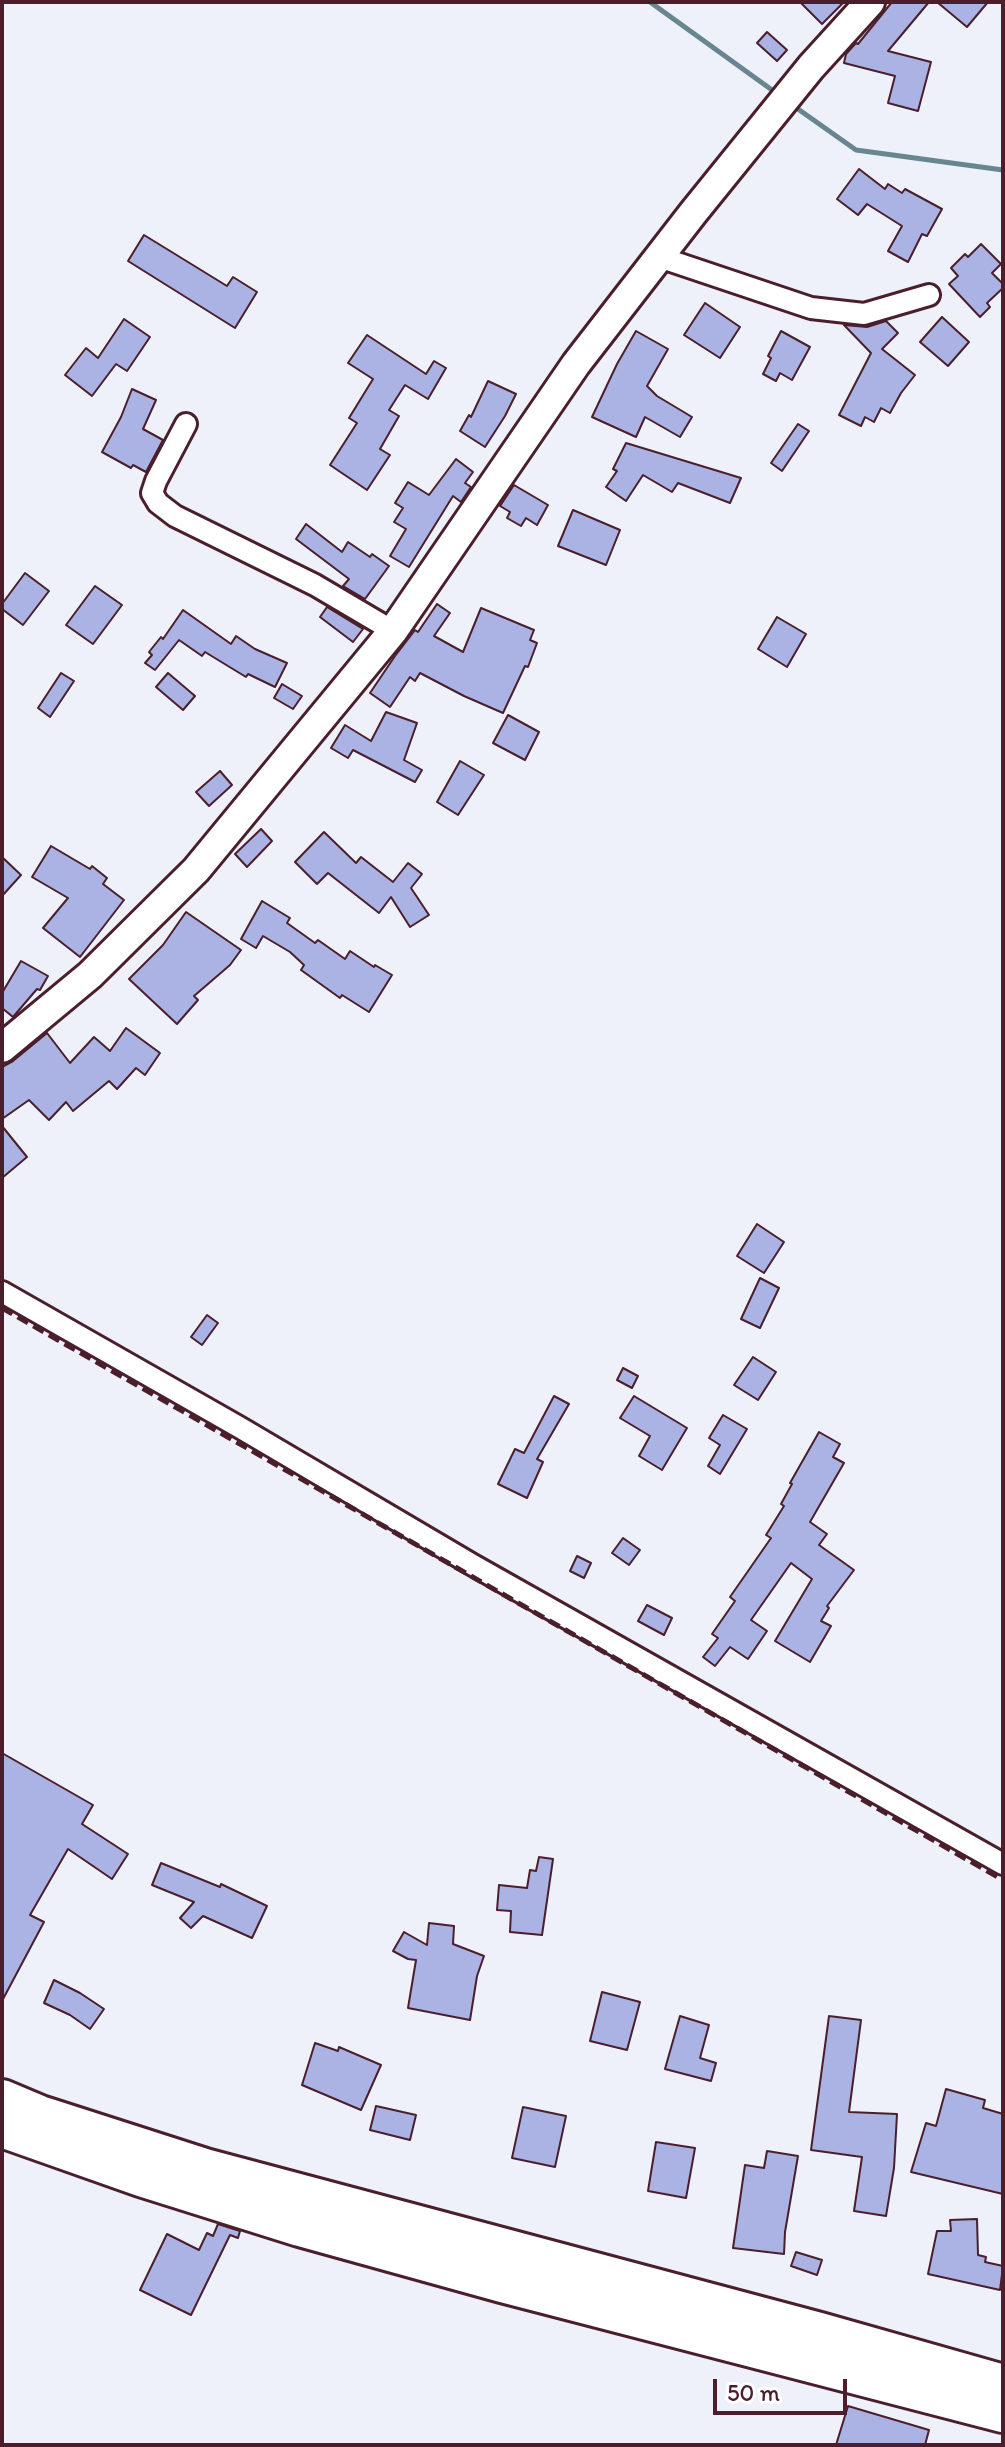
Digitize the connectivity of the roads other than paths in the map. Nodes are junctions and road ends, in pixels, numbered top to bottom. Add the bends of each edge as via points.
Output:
1 (870, 2) edge
2 (659, 257) junction
3 (929, 295) dead end
4 (186, 424) dead end
5 (393, 631) junction
6 (2, 1048) edge
7 (2, 1292) edge
8 (1003, 1864) edge
9 (2, 2099) edge
10 (2, 2128) edge
11 (1003, 2384) edge
12 (1003, 2413) edge

1 - 2 main road via 811,67
2 - 3 street via 811,308 864,314
2 - 5 main road via 576,364
4 - 5 street via 156,481 152,493 158,503
5 - 6 main road via 196,870 90,975
7 - 8 street
9 - 11 highway via 205,2168
10 - 12 highway via 300,2227

